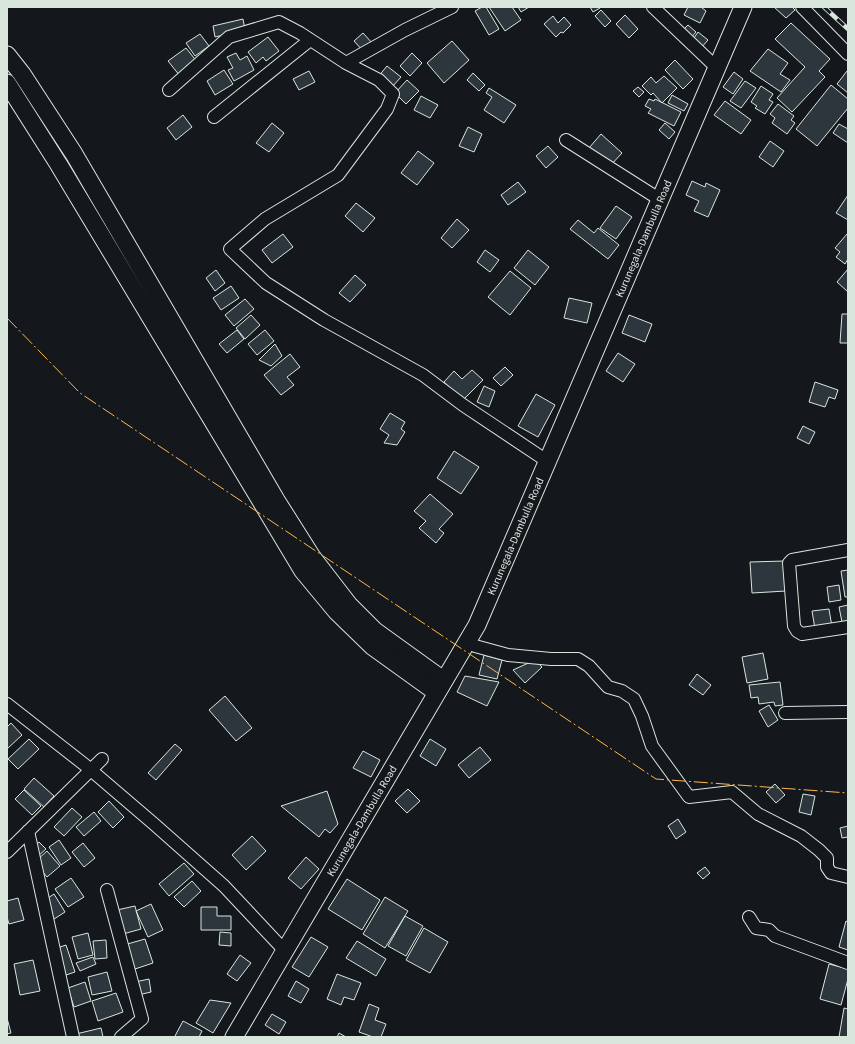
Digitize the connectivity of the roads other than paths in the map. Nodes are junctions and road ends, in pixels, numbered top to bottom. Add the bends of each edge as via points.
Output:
1 (452, 7) edge
2 (653, 7) edge
3 (743, 7) edge
4 (802, 7) edge
5 (310, 40) junction
6 (848, 54) edge
7 (7, 55) edge
8 (346, 63) junction
9 (717, 68) junction
10 (7, 83) edge
11 (169, 90) dead end
12 (214, 117) dead end
13 (566, 140) dead end
14 (659, 199) junction
15 (547, 461) junction
16 (848, 550) edge
17 (848, 627) edge
18 (475, 646) dead end
19 (440, 686) junction
20 (7, 704) edge
21 (848, 712) edge
22 (785, 713) dead end
23 (102, 759) dead end
24 (91, 770) junction
25 (28, 831) junction
26 (7, 852) edge
27 (848, 877) edge
28 (107, 890) dead end
29 (749, 917) dead end
30 (285, 951) junction
31 (848, 963) edge
32 (72, 1037) edge
33 (121, 1037) edge
34 (234, 1037) edge

1 - 8 street
2 - 9 street
3 - 9 highway, Kurunegala-Dambulla Road
4 - 6 street
5 - 8 street
5 - 11 street via 279,22 229,37
5 - 12 street
7 - 19 highway via 74,154 276,500 312,557 349,605
8 - 15 street via 379,80 393,94 387,109 338,175 265,219 230,248 266,283 324,320 424,375
9 - 14 highway, Kurunegala-Dambulla Road
10 - 19 highway via 304,572 337,612 372,646
13 - 14 street
14 - 15 highway, Kurunegala-Dambulla Road
15 - 19 highway, Kurunegala-Dambulla Road via 477,625
16 - 17 street via 792,560 789,563 794,626 797,631 802,634
18 - 27 street via 508,655 578,659 589,666 608,687 622,691 634,699 652,746 689,796 732,792 758,814 801,836 819,850 827,858 827,867 831,873
19 - 30 highway, Kurunegala-Dambulla Road
20 - 24 street
21 - 22 street
23 - 24 street
24 - 25 street
24 - 30 street via 224,886
25 - 26 street
25 - 32 street
28 - 33 street via 142,1019
29 - 31 street via 756,928 769,930 775,936
30 - 34 highway, Kurunegala-Dambulla Road

